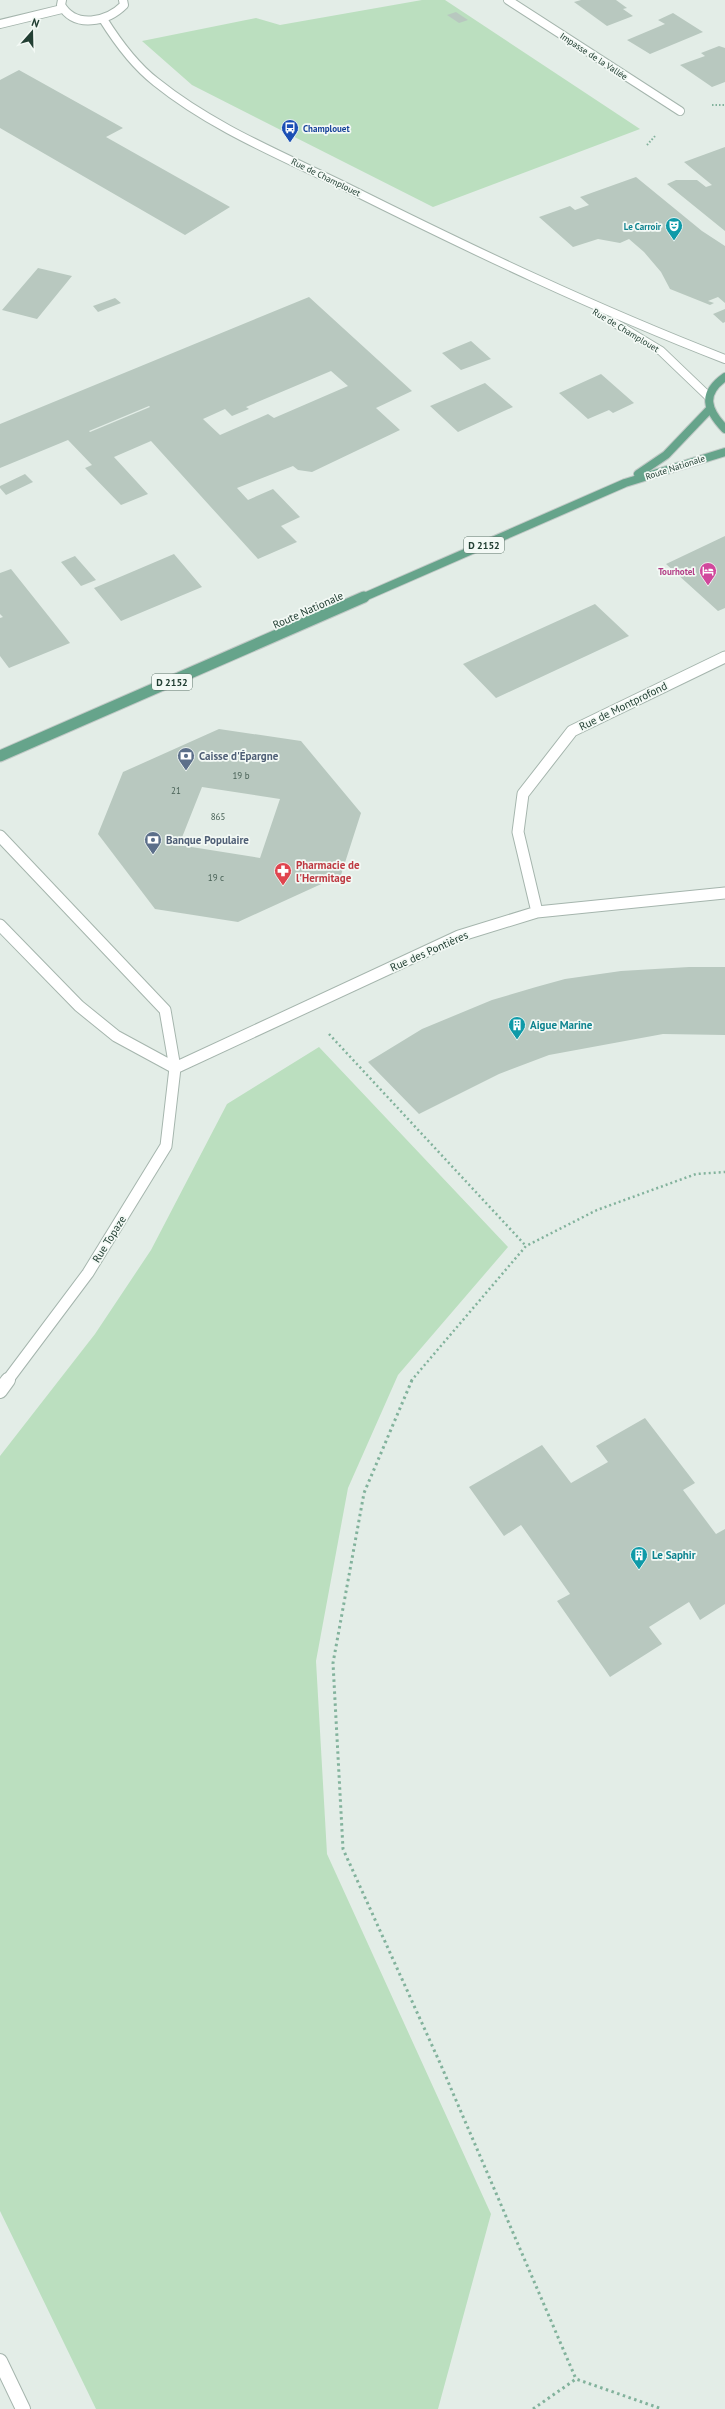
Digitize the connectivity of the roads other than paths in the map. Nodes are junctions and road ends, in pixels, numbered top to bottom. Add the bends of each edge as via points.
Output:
1 (62, 0) edge
2 (123, 0) edge
3 (508, 0) edge
4 (62, 9) junction
5 (103, 19) junction
6 (0, 24) edge
7 (680, 111) dead end
8 (576, 300) junction
9 (725, 359) edge
10 (725, 377) edge
11 (709, 398) junction
12 (709, 410) junction
13 (725, 429) edge
14 (725, 452) edge
15 (625, 483) junction
16 (725, 657) edge
17 (0, 756) edge
18 (0, 836) edge
19 (725, 893) edge
20 (537, 912) junction
21 (0, 926) edge
22 (175, 1068) junction
23 (0, 1391) edge
24 (0, 2361) edge
25 (23, 2409) edge

1 - 4 street
2 - 5 street via 124,5 120,10
3 - 7 street, Impasse de la Vallée
4 - 5 street via 74,18
4 - 6 street
5 - 8 street, Rue de Champlouet via 117,43 137,68 172,96 222,126
8 - 9 street, Rue de Champlouet
8 - 11 street, Rue de Champlouet via 661,351
10 - 11 main road via 718,381
11 - 12 main road
12 - 13 main road via 713,418
12 - 15 main road, Route Nationale / D 2152 via 666,455
14 - 15 main road, Route Nationale / D 2152
15 - 17 main road, Route Nationale / D 2152
16 - 20 street, Rue de Montprofond via 572,731 523,794 518,832
18 - 22 street, Rue Topaze via 165,1010
19 - 20 street, Rue des Pontières
20 - 22 street, Rue des Pontières via 459,936
21 - 22 street via 80,1006 116,1036
22 - 23 street, Rue Topaze via 166,1146 88,1273
24 - 25 street

